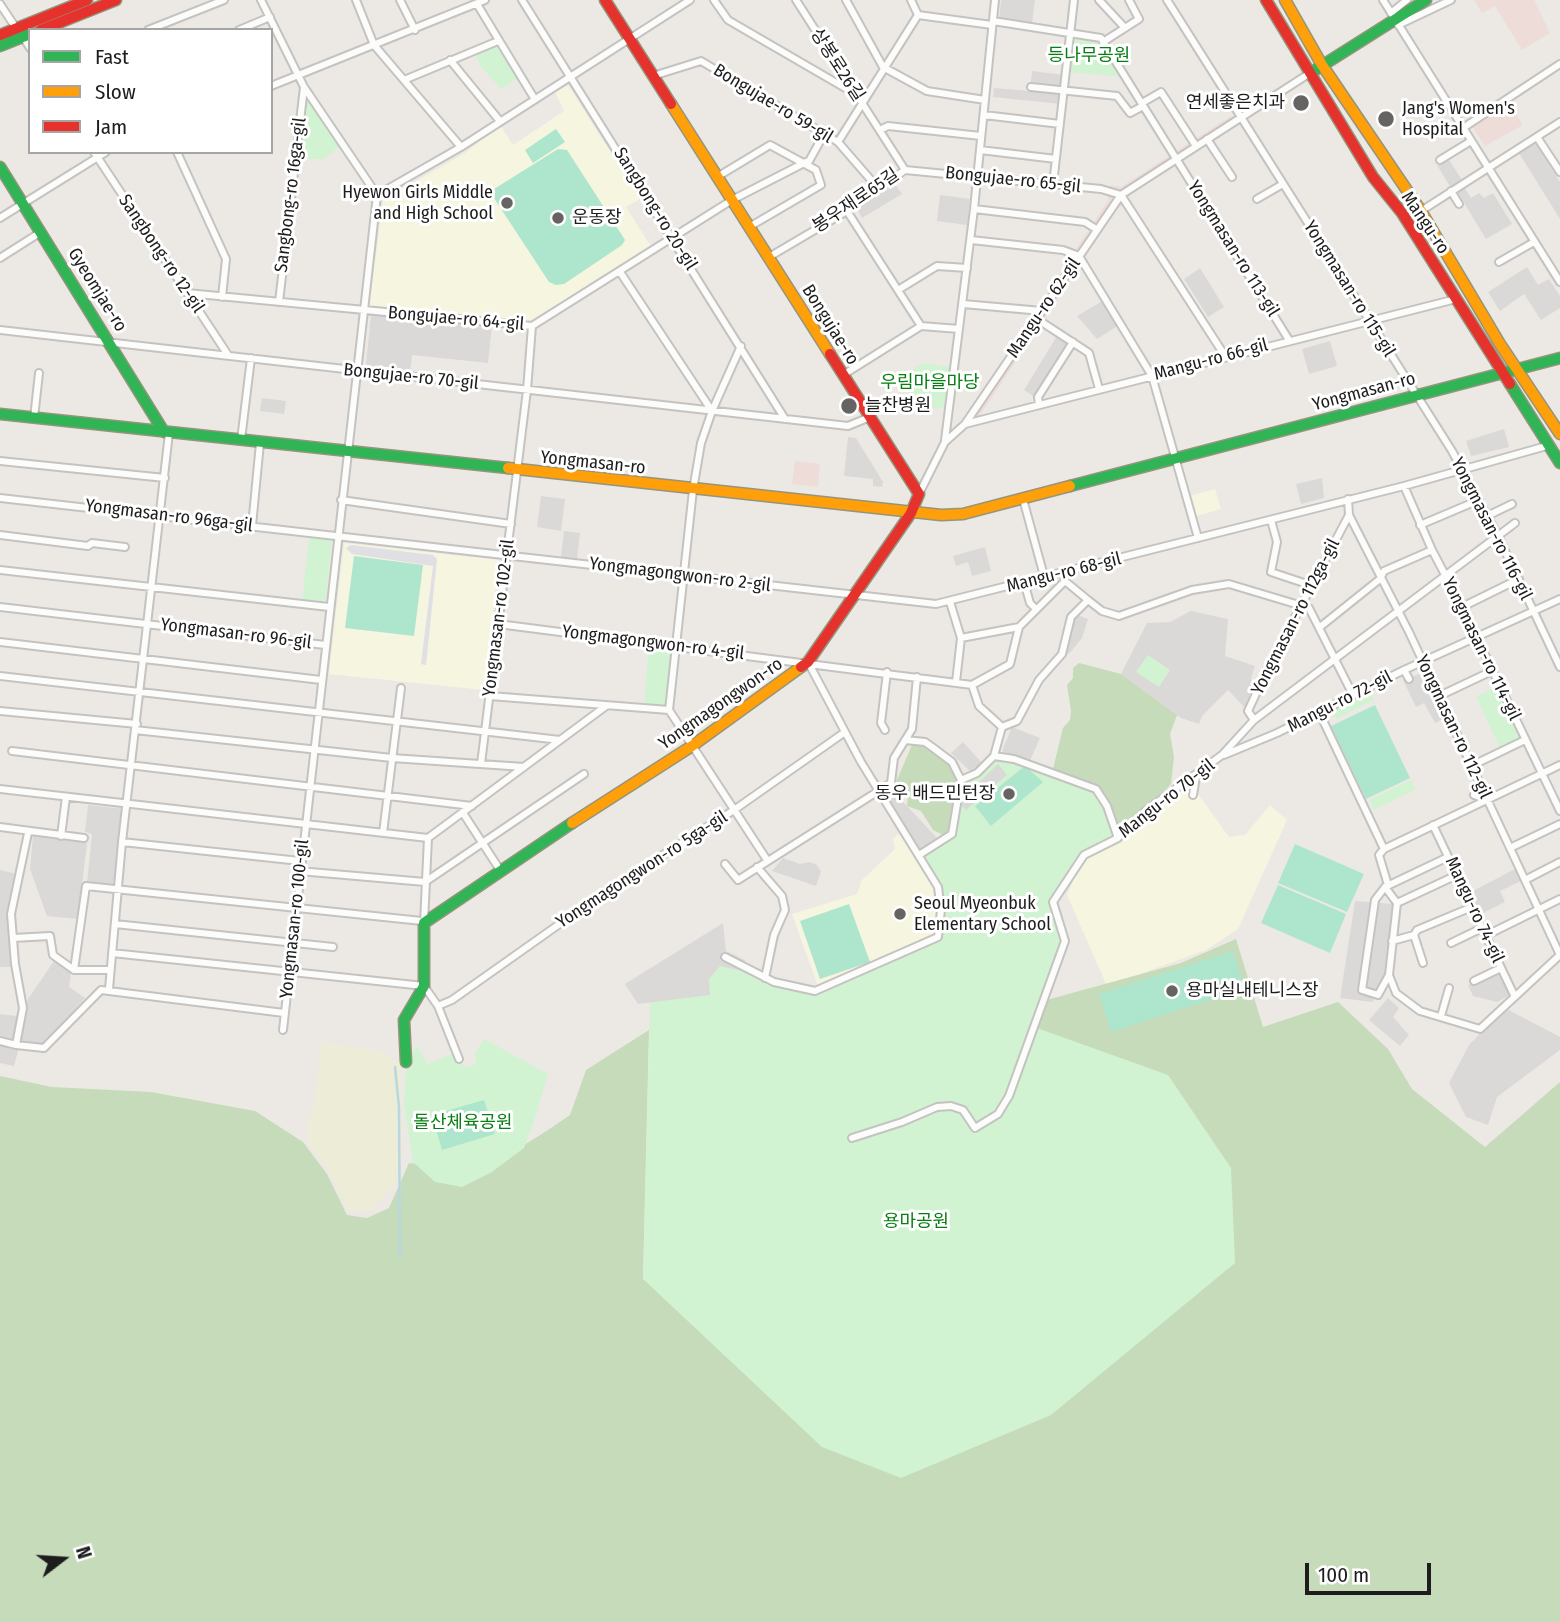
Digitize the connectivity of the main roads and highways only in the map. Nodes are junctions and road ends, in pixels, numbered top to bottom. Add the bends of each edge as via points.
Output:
1 (87, 0) edge
2 (116, 0) edge
3 (605, 0) edge
4 (1266, 0) edge
5 (1284, 0) edge
6 (1426, 0) edge
7 (54, 27) edge
8 (33, 28) edge
9 (23, 33) edge
10 (0, 34) edge
11 (0, 46) edge
12 (1322, 65) junction
13 (1312, 72) junction
14 (0, 167) edge
15 (1560, 358) edge
16 (1515, 369) junction
17 (1502, 372) junction
18 (0, 414) edge
19 (167, 433) junction
20 (1560, 434) edge
21 (1560, 463) edge
22 (911, 513) junction
23 (406, 1062) dead end

1 - 8 main road
2 - 7 main road
3 - 22 main road, Bongujae-ro via 919,494
4 - 13 main road, Mangu-ro
5 - 12 main road, Mangu-ro
6 - 12 main road
9 - 10 main road
9 - 11 main road
12 - 13 main road
12 - 16 main road, Mangu-ro via 1421,211
13 - 17 main road, Mangu-ro via 1373,177 1402,213
14 - 19 main road, Gyeomjae-ro
15 - 16 main road, Yongmasan-ro
16 - 17 main road, Yongmasan-ro
16 - 20 main road, Mangu-ro
17 - 21 main road, Mangu-ro
17 - 22 main road, Yongmasan-ro via 963,514
18 - 19 main road, Yongmasan-ro
19 - 22 main road, Yongmasan-ro
22 - 23 main road, Yongmagongwon-ro via 808,662 692,746 423,922 424,986 404,1020

